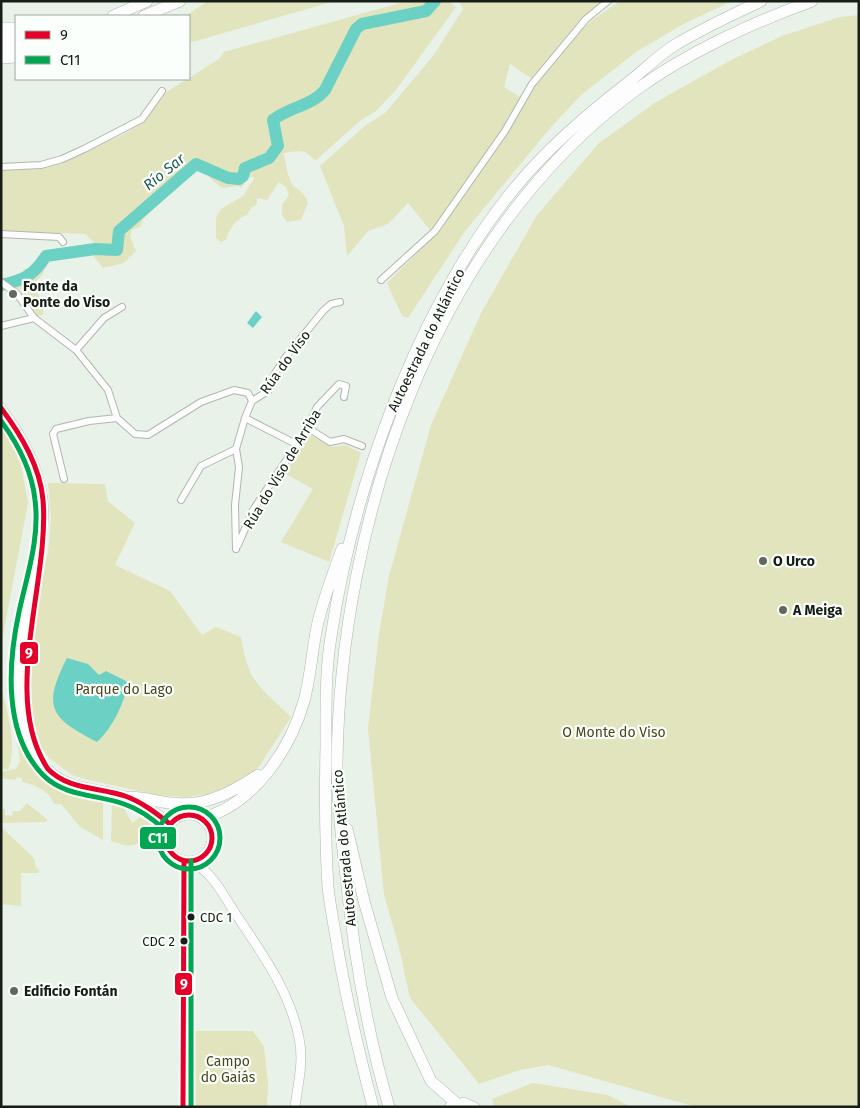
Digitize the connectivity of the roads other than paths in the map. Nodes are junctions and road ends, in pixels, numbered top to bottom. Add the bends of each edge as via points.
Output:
1 (147, 1) edge
2 (608, 1) edge
3 (761, 1) edge
4 (812, 1) edge
5 (179, 2) edge
6 (115, 15) edge
7 (146, 15) edge
8 (160, 15) edge
9 (1, 28) edge
10 (15, 28) edge
11 (15, 37) edge
12 (1, 38) edge
13 (15, 46) edge
14 (1, 47) edge
15 (15, 57) edge
16 (1, 58) edge
17 (162, 91) dead end
18 (1, 167) edge
19 (1, 234) edge
20 (62, 242) dead end
21 (381, 280) dead end
22 (1, 282) edge
23 (340, 302) dead end
24 (122, 307) dead end
25 (34, 318) junction
26 (1, 326) edge
27 (76, 350) junction
28 (344, 396) dead end
29 (252, 401) junction
30 (1, 408) edge
31 (118, 418) junction
32 (245, 418) junction
33 (308, 428) junction
34 (298, 445) junction
35 (362, 446) dead end
36 (236, 449) junction
37 (64, 479) dead end
38 (180, 500) dead end
39 (357, 510) junction
40 (236, 549) joint
41 (269, 767) junction
42 (338, 792) junction
43 (128, 797) junction
44 (202, 818) junction
45 (170, 824) junction
46 (209, 850) junction
47 (191, 861) junction
48 (211, 877) junction
49 (452, 1105) edge
50 (294, 1107) edge
51 (373, 1107) edge
52 (390, 1107) edge
53 (476, 1107) edge

1 - 6 highway
2 - 21 street via 586,19 532,84 505,131 442,223
3 - 39 highway, Autoestrada do Atlántico via 673,46 591,110 510,195 464,261 443,298 398,392
4 - 42 highway, Autoestrada do Atlántico via 732,34 637,89 565,153 527,194 498,231 467,281 432,346 410,397 387,460 365,537 344,651
5 - 7 highway
5 - 8 highway
9 - 10 highway
11 - 12 highway
13 - 14 highway
15 - 16 highway
17 - 18 street via 142,119 77,152 41,165
19 - 20 street via 59,237
22 - 25 street via 17,294
23 - 29 street, Rúa do Viso via 323,311 285,358 268,391
24 - 27 street via 104,318
25 - 26 street
25 - 27 street
27 - 31 street via 108,390
28 - 33 street, Rúa do Viso de Arriba via 346,386 339,384 317,407
29 - 31 street via 248,393 234,390 201,402 142,436 127,428
29 - 32 street, Rúa do Viso
30 - 43 street via 26,444 37,471 42,499 43,536 23,631 21,657 23,709 29,740 36,755 59,777 84,788
31 - 37 street via 56,429 53,434
32 - 34 street
32 - 36 street, Rúa do Viso
33 - 34 street, Rúa do Viso de Arriba
33 - 35 street via 330,442 344,439
34 - 40 street, Rúa do Viso de Arriba via 253,510
36 - 38 street via 201,466
36 - 40 street, Rúa do Viso via 239,467 235,505
39 - 41 highway via 318,622 304,701 292,733
39 - 51 highway, Autoestrada do Atlántico via 330,639 326,706 326,839 328,890 344,986
41 - 43 highway via 232,792 203,802 186,804
41 - 44 highway via 249,792 230,808
42 - 49 highway via 392,998 431,1081
42 - 52 highway, Autoestrada do Atlántico via 350,924 361,990
43 - 45 street via 155,811
44 - 45 street via 189,814 175,818
44 - 46 street via 211,830
45 - 47 street via 166,831 167,846 177,858
46 - 47 street
46 - 48 street
47 - 48 street
48 - 50 street via 272,969 291,1010 301,1055
49 - 53 street via 464,1102

